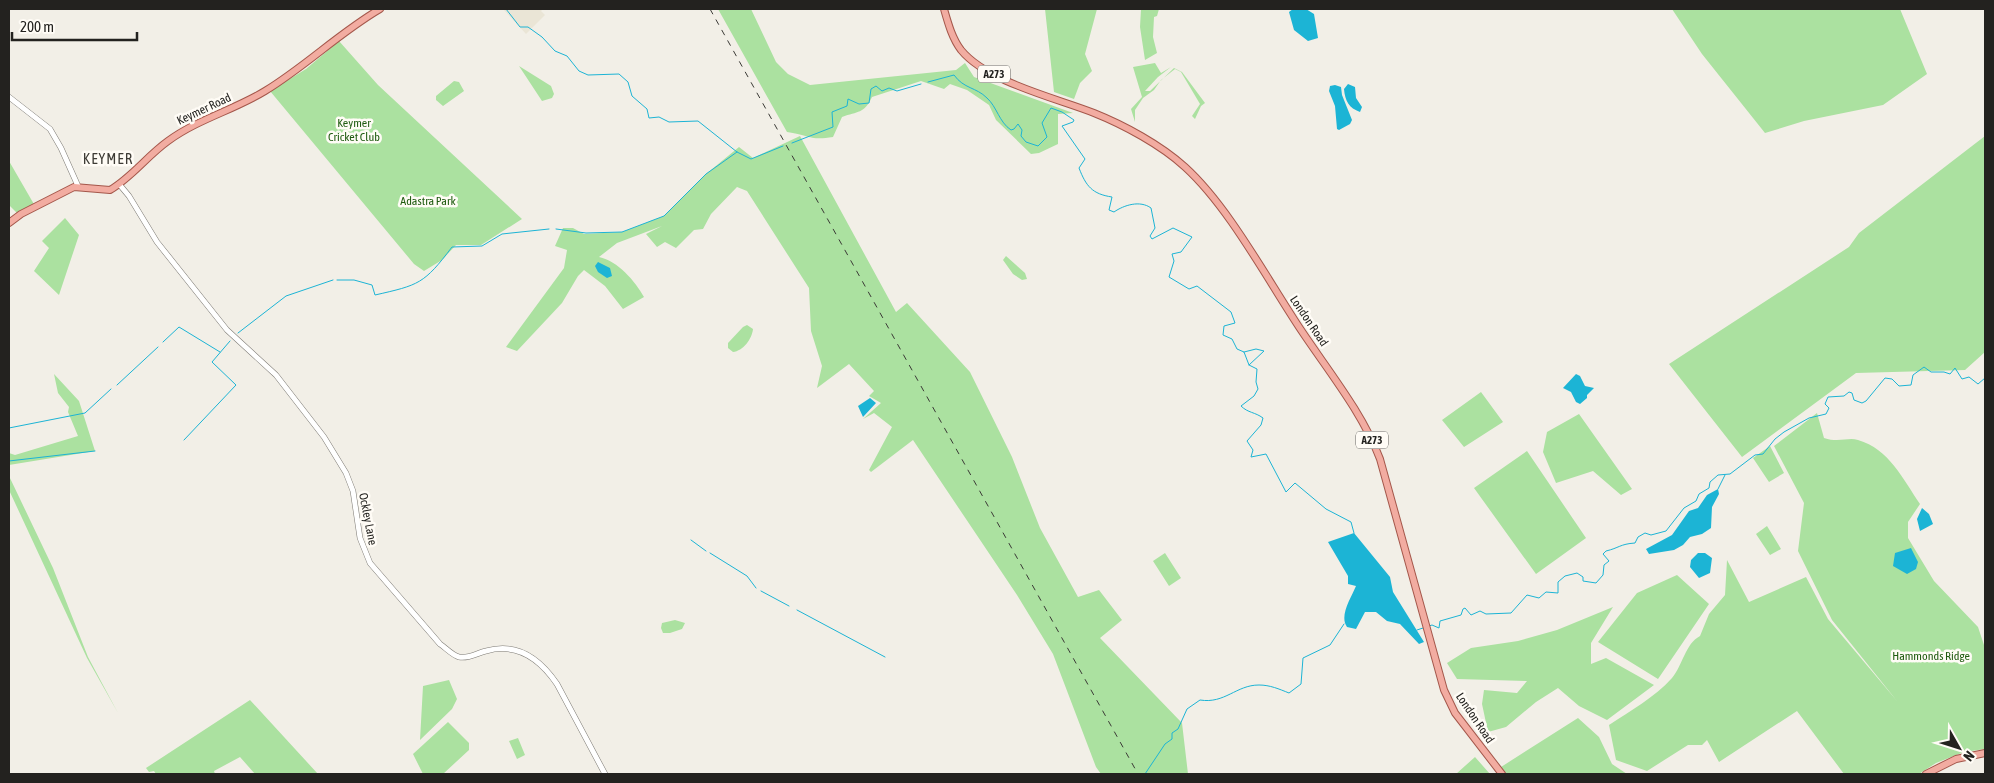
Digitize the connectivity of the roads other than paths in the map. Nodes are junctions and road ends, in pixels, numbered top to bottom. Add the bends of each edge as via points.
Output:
1 (380, 9) edge
2 (944, 9) edge
3 (9, 97) edge
4 (119, 184) junction
5 (78, 186) junction
6 (9, 223) edge
7 (1985, 753) edge
8 (605, 774) edge
9 (1502, 774) edge
10 (1926, 774) edge

1 - 4 main road, Keymer Road via 348,29 304,66 244,104 186,128 168,140
2 - 9 main road, London Road / A273 via 955,42 972,61 1007,80 1095,114 1157,145 1185,167 1217,203 1372,440 1449,702
3 - 5 street via 50,129
4 - 5 main road via 110,190
4 - 8 street, Ockley Lane via 167,256 230,334 276,375 335,455 353,491 360,538 370,563 440,644 458,656 471,656 503,647 525,652 533,658 557,684
5 - 6 main road
7 - 10 main road via 1956,759

